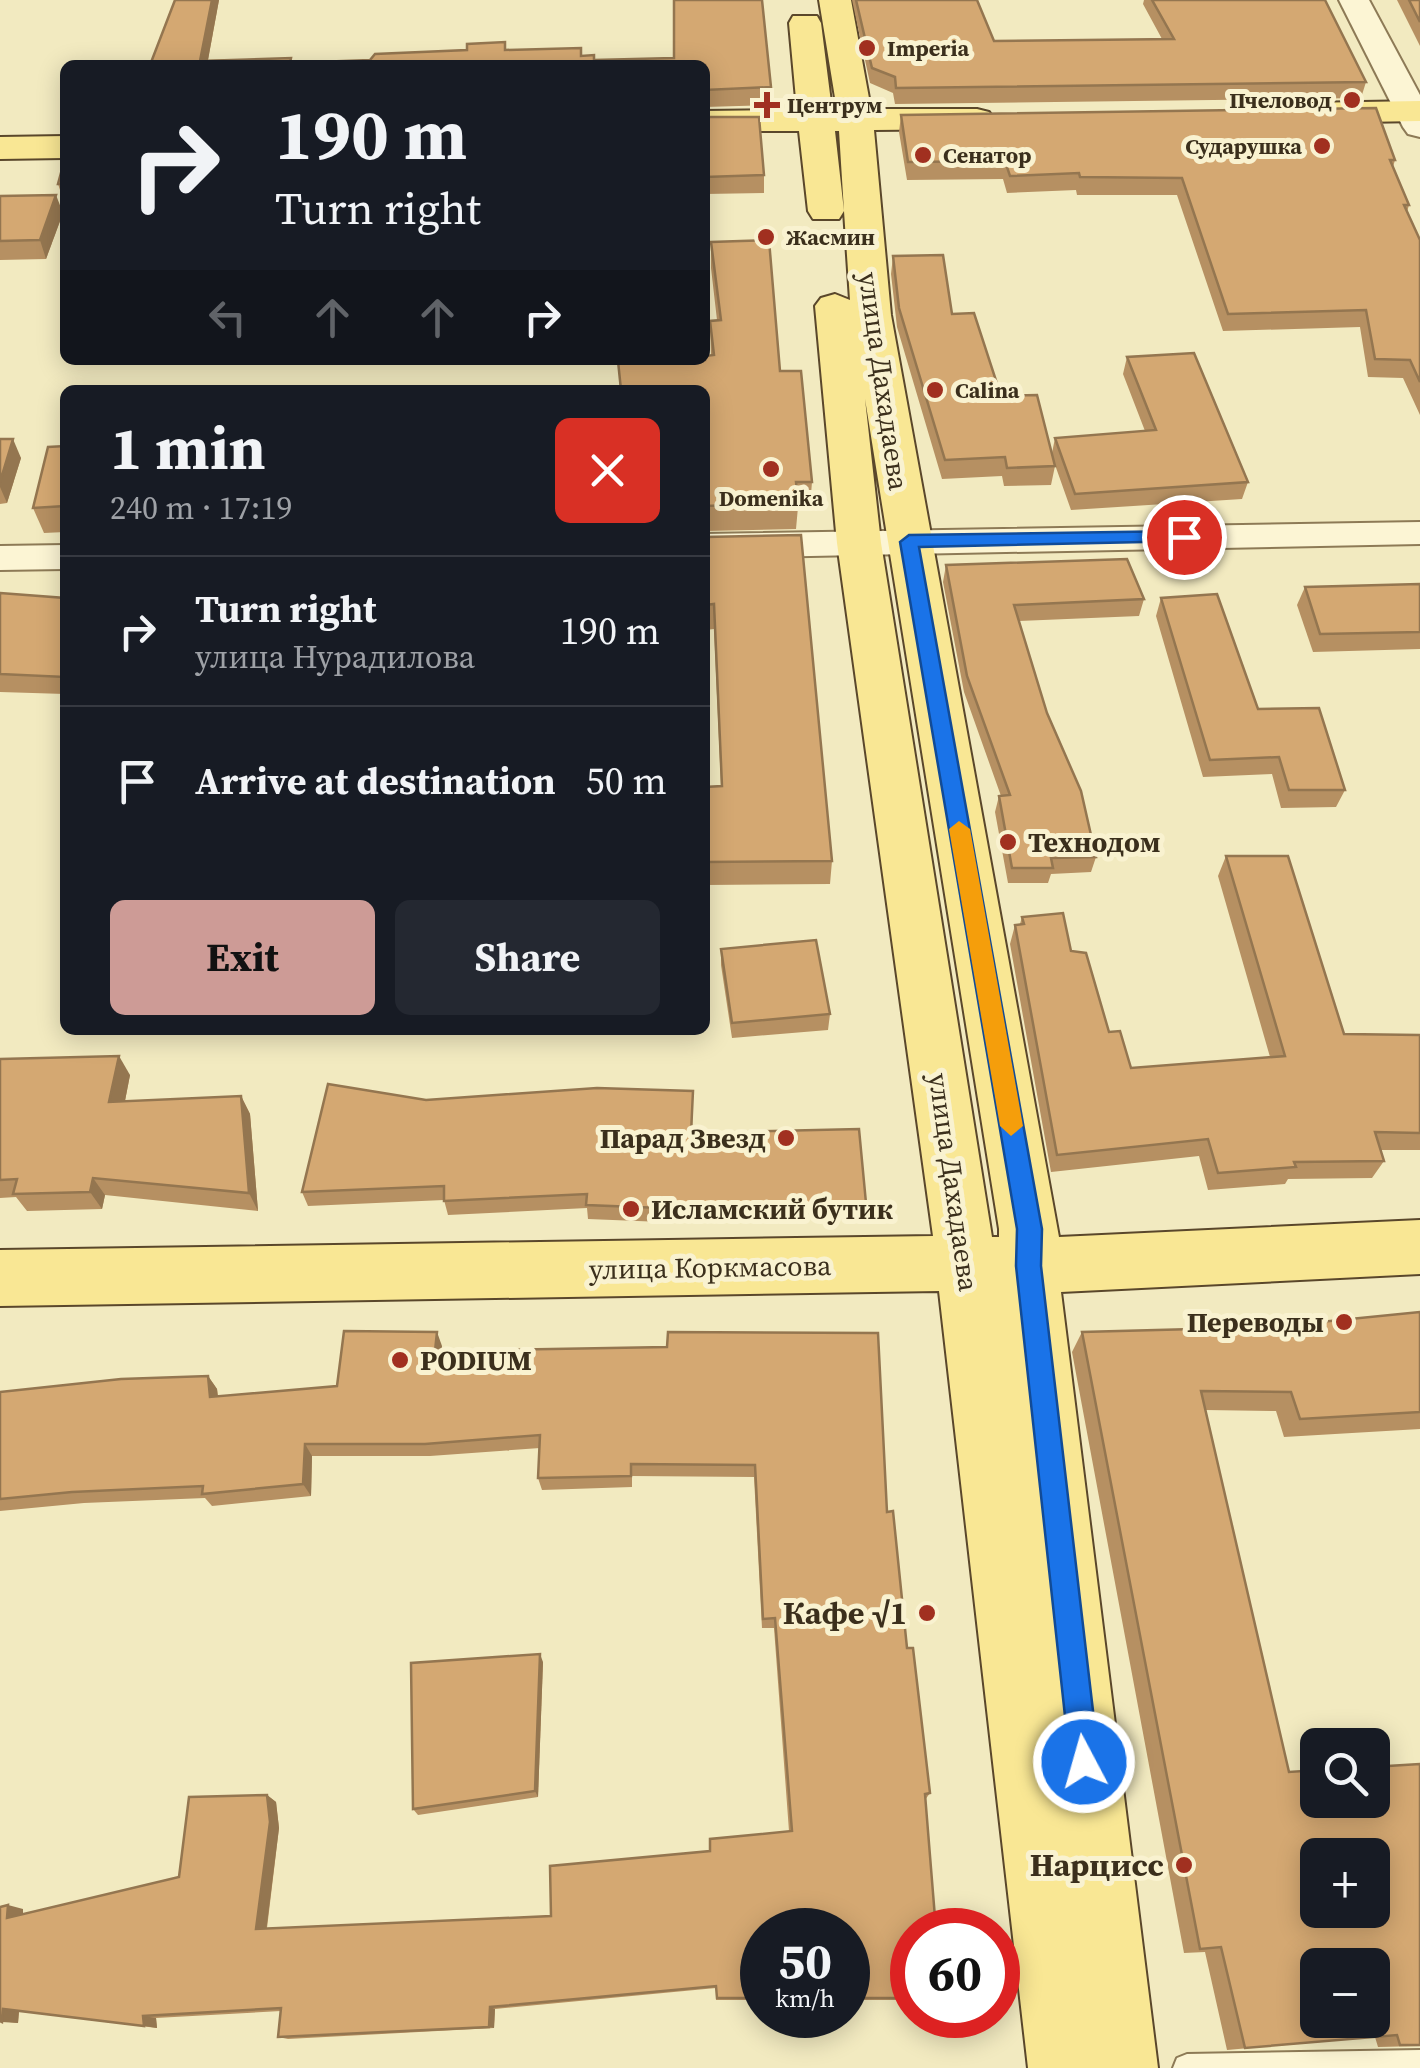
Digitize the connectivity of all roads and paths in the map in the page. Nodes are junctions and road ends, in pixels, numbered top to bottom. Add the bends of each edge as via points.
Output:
1 (802, 0) edge
2 (836, 0) edge
3 (1354, 0) edge
4 (1418, 120) edge
5 (710, 121) edge
6 (1277, 123) edge
7 (830, 127) junction
8 (1009, 127) edge
9 (0, 128) edge
10 (60, 128) edge
11 (710, 139) edge
12 (60, 147) edge
13 (0, 148) edge
14 (1420, 533) edge
15 (884, 542) junction
16 (710, 546) edge
17 (60, 557) edge
18 (0, 558) edge
19 (1420, 1247) edge
20 (997, 1264) junction
21 (0, 1278) edge
22 (1420, 2064) edge
23 (1066, 2068) edge
24 (1119, 2068) edge
25 (1188, 2068) edge

1 - 7 main road, улица Дахадаева
2 - 7 main road, улица Дахадаева
3 - 4 street
4 - 6 main road
5 - 7 main road
7 - 8 main road
7 - 11 main road
7 - 15 main road, улица Дахадаева via 871,315
9 - 10 main road
12 - 13 main road
14 - 15 street
15 - 16 street
15 - 20 main road, улица Дахадаева via 1030,1229
17 - 18 street
19 - 20 main road, улица Коркмасова
20 - 21 main road, улица Коркмасова
20 - 23 main road, улица Дахадаева
20 - 24 main road, улица Дахадаева
22 - 25 lane

